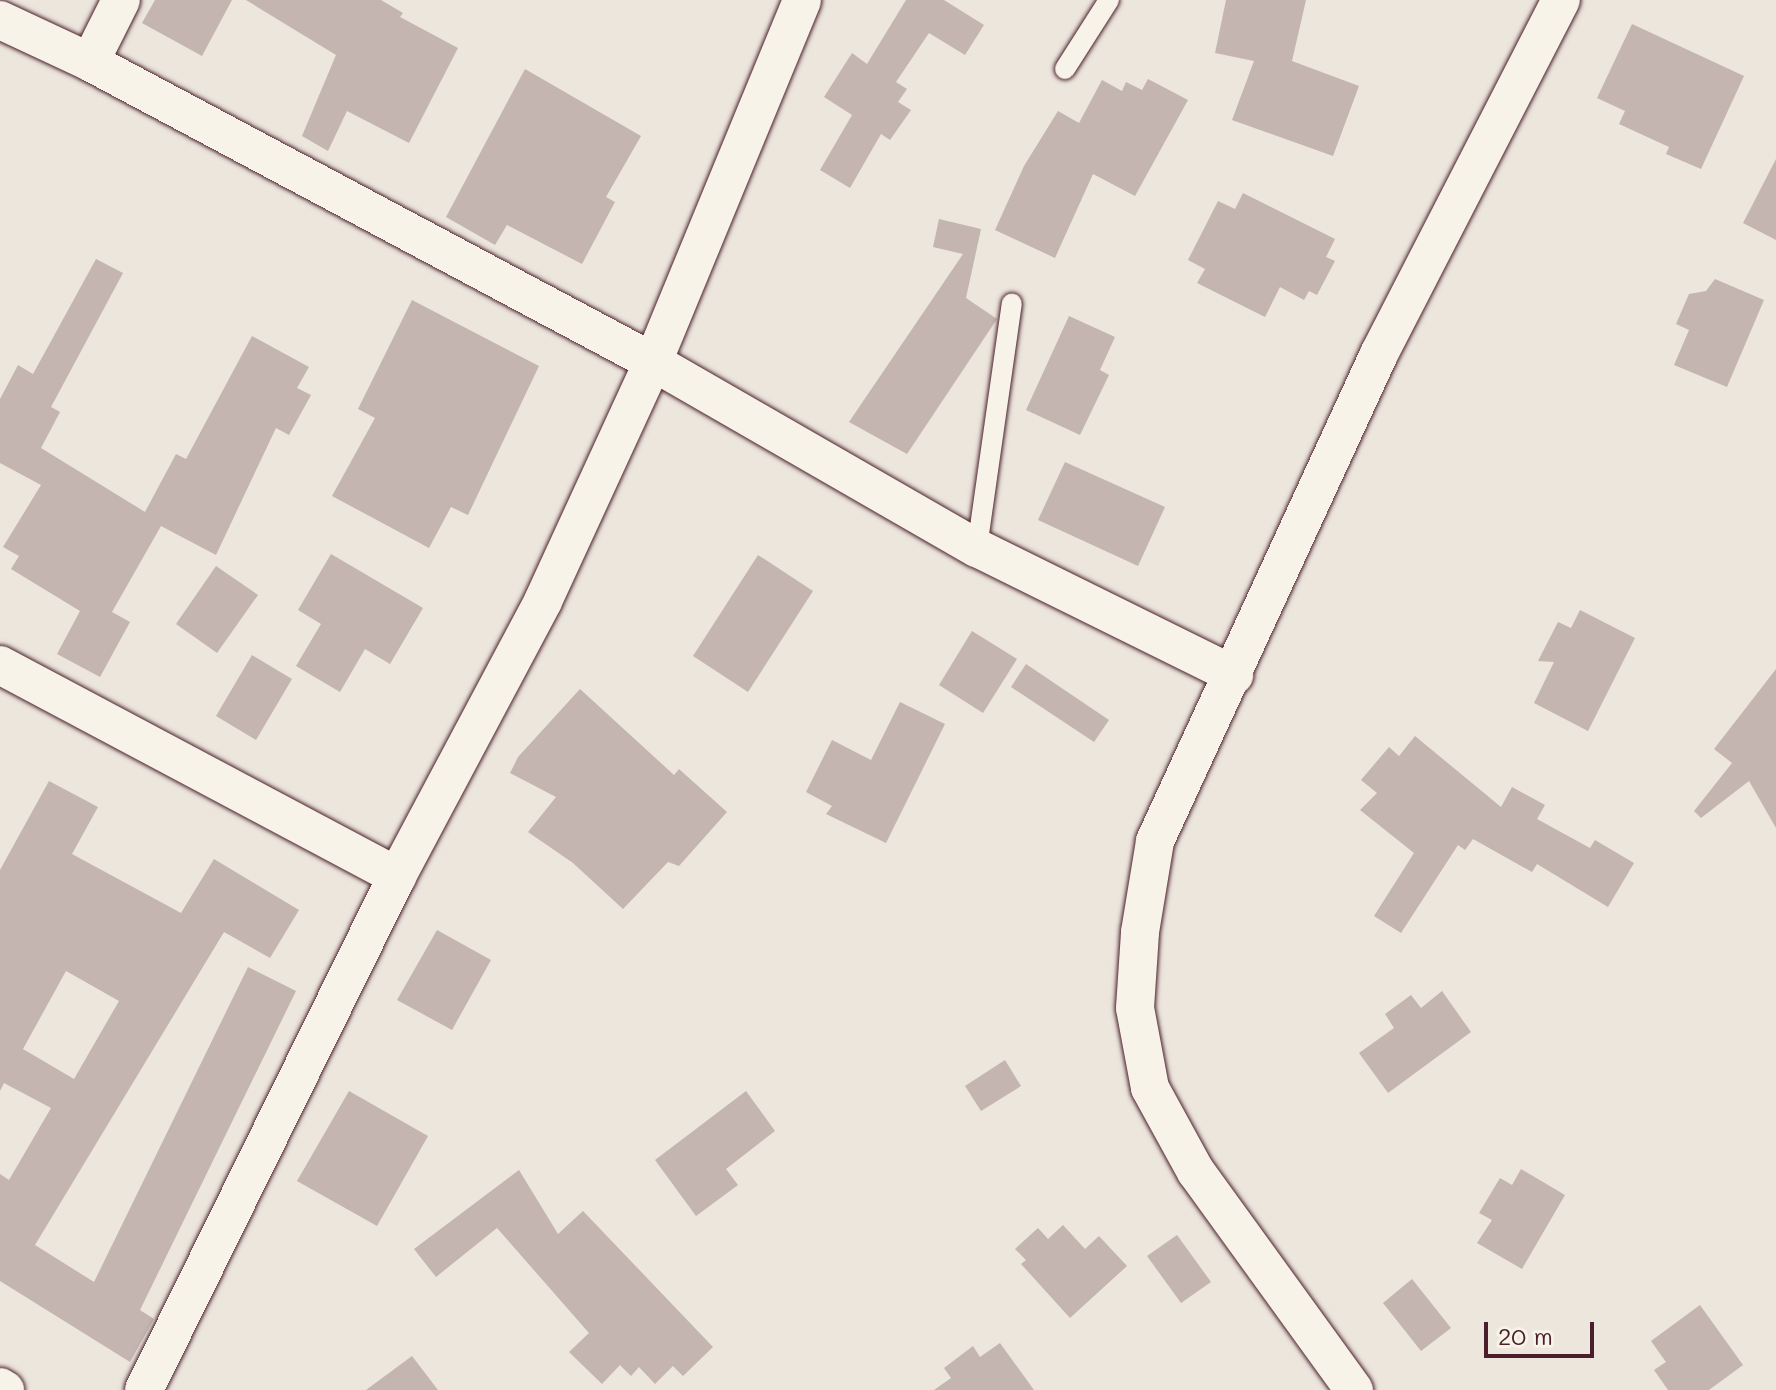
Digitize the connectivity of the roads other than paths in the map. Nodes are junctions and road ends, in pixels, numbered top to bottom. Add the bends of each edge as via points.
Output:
1 (121, 0) edge
2 (802, 0) edge
3 (1109, 0) edge
4 (1561, 0) edge
5 (0, 20) edge
6 (90, 62) junction
7 (1065, 69) dead end
8 (1012, 303) dead end
9 (653, 362) junction
10 (977, 548) junction
11 (0, 665) edge
12 (1234, 675) junction
13 (397, 876) junction
14 (144, 1390) edge
15 (1354, 1390) edge

1 - 6 street
2 - 9 street
3 - 7 lane
4 - 12 street via 1379,354
5 - 6 street
6 - 9 street
8 - 10 lane
9 - 10 street
9 - 13 street via 543,601
10 - 12 street
11 - 13 street
12 - 15 street via 1155,841 1140,932 1135,1008 1150,1088 1196,1172
13 - 14 street

